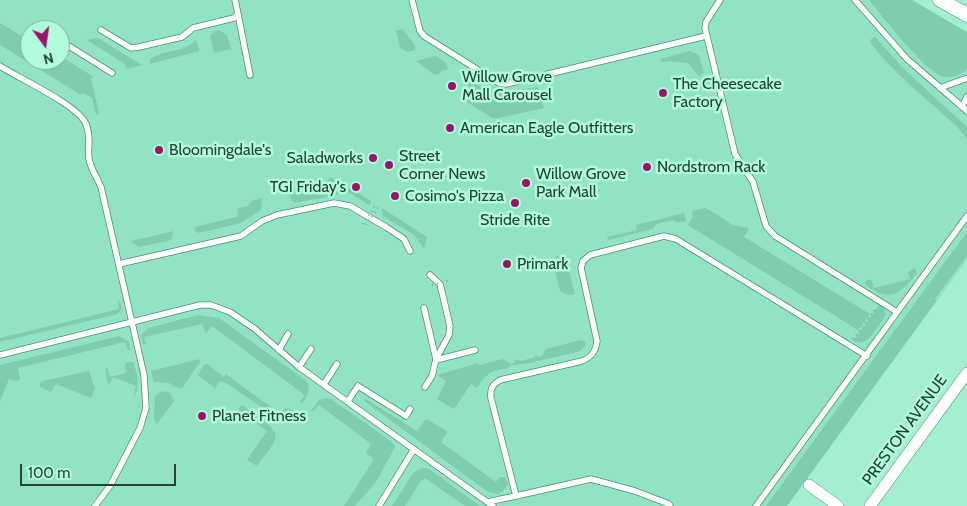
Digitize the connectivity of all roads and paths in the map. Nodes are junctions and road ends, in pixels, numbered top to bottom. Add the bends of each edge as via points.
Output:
1 (235, 0) edge
2 (412, 0) edge
3 (720, 0) edge
4 (855, 0) edge
5 (940, 0) edge
6 (238, 14) junction
7 (967, 15) edge
8 (101, 30) dead end
9 (706, 36) junction
10 (70, 47) edge
11 (0, 66) edge
12 (112, 73) dead end
13 (250, 75) dead end
14 (967, 78) edge
15 (940, 88) junction
16 (967, 97) edge
17 (965, 109) edge
18 (967, 216) edge
19 (363, 224) dead end
20 (366, 225) dead end
21 (410, 251) dead end
22 (119, 264) junction
23 (430, 275) dead end
24 (451, 280) dead end
25 (432, 285) dead end
26 (879, 304) dead end
27 (424, 308) dead end
28 (897, 312) junction
29 (132, 323) junction
30 (288, 334) dead end
31 (853, 339) dead end
32 (311, 348) dead end
33 (279, 350) junction
34 (475, 350) dead end
35 (0, 355) edge
36 (867, 356) junction
37 (436, 360) junction
38 (337, 364) dead end
39 (299, 367) junction
40 (967, 373) edge
41 (362, 380) dead end
42 (324, 384) junction
43 (358, 386) junction
44 (425, 387) dead end
45 (386, 395) dead end
46 (348, 401) junction
47 (382, 401) junction
48 (410, 409) dead end
49 (414, 449) junction
50 (809, 485) dead end
51 (516, 496) junction
52 (487, 502) junction
53 (96, 506) edge
54 (379, 506) edge
55 (492, 506) edge
56 (670, 506) edge
57 (756, 506) edge
58 (838, 506) edge
59 (870, 506) edge

1 - 6 lane
2 - 9 lane via 424,36 499,83 506,84
3 - 9 lane via 706,22
4 - 15 lane via 907,59
5 - 7 street
6 - 8 lane via 234,18 192,28 182,37 139,47 130,48
6 - 13 lane
9 - 28 lane via 735,154 753,182 766,226 775,236
10 - 12 lane
11 - 22 lane via 65,104 84,120 90,139 88,157 101,187
14 - 15 lane
15 - 17 lane
16 - 17 lane
18 - 28 lane
19 - 20 path, bridge via 378,205
21 - 22 lane via 404,239 386,227 350,206 334,203 277,215 241,236
22 - 29 lane
23 - 37 lane via 440,284 450,326 449,335
24 - 25 path, bridge
26 - 31 path
27 - 37 lane
28 - 36 lane
29 - 33 lane via 211,305 230,312
29 - 35 lane
29 - 53 lane via 144,375 146,408 140,428
30 - 33 lane
32 - 39 lane
33 - 39 lane
34 - 37 lane
36 - 51 lane via 676,239 664,236 590,255 581,268 597,341 594,353 582,361 500,380 490,391
36 - 57 lane
37 - 44 lane
38 - 42 lane
39 - 42 lane
40 - 59 street, PRESTON AVENUE
41 - 43 lane
42 - 46 lane
43 - 46 lane
43 - 47 lane
45 - 47 lane
46 - 49 lane
47 - 48 lane via 406,416
49 - 52 lane
49 - 54 lane
50 - 58 street
51 - 52 lane
51 - 56 lane via 591,479 634,491
52 - 55 lane

